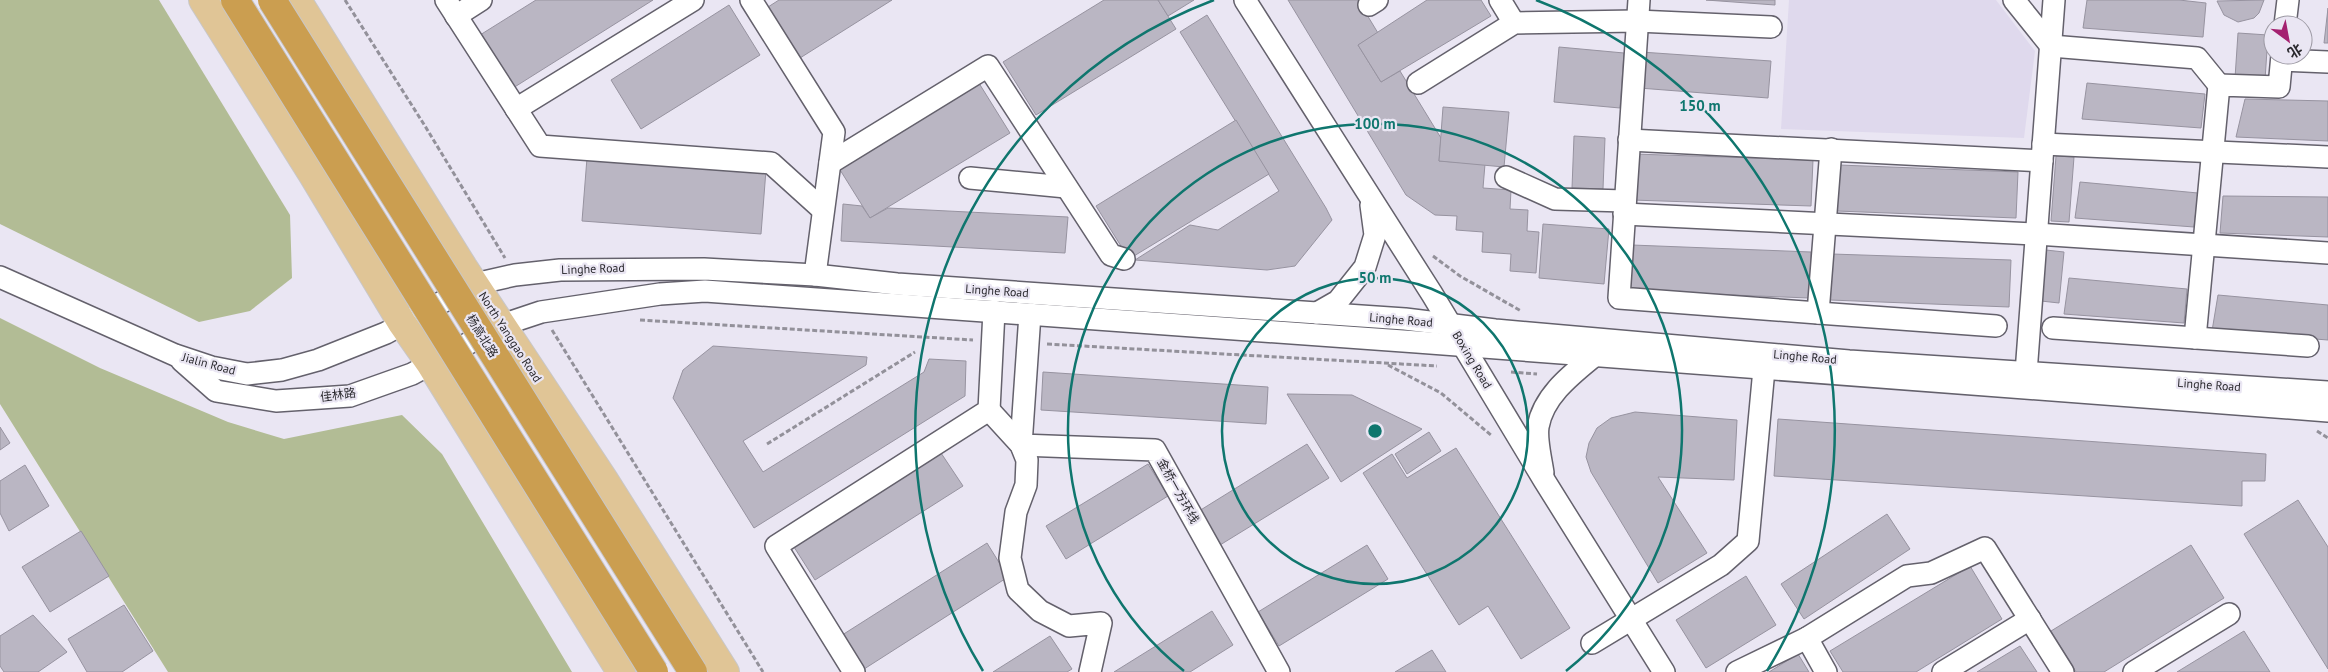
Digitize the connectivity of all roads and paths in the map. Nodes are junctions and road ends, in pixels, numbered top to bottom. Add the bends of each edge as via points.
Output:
1 (203, 0) edge
2 (235, 0) edge
3 (272, 0) edge
4 (297, 0) edge
5 (345, 0) edge
6 (481, 0) edge
7 (693, 0) edge
8 (751, 0) edge
9 (1245, 0) edge
10 (1500, 0) edge
11 (2014, 0) edge
12 (2054, 0) edge
13 (2288, 0) edge
14 (451, 8) edge
15 (1638, 10) edge
16 (2286, 15) edge
17 (1514, 23) junction
18 (1772, 27) dead end
19 (2051, 46) junction
20 (2313, 61) edge
21 (2328, 62) edge
22 (2281, 65) edge
23 (1418, 83) dead end
24 (2219, 85) junction
25 (516, 108) junction
26 (1629, 140) junction
27 (1831, 149) junction
28 (2042, 152) junction
29 (2212, 152) junction
30 (2328, 157) edge
31 (830, 163) junction
32 (1506, 176) dead end
33 (970, 178) dead end
34 (1066, 187) junction
35 (1370, 197) junction
36 (1625, 208) junction
37 (823, 210) junction
38 (1825, 223) junction
39 (2036, 234) junction
40 (2202, 245) junction
41 (1428, 252) dead end
42 (2328, 253) edge
43 (1124, 259) dead end
44 (815, 274) junction
45 (515, 275) junction
46 (0, 278) edge
47 (475, 284) junction
48 (994, 311) junction
49 (541, 312) junction
50 (1528, 313) dead end
51 (1818, 313) junction
52 (1030, 314) junction
53 (1317, 314) junction
54 (402, 323) junction
55 (502, 325) junction
56 (1450, 325) junction
57 (1996, 326) dead end
58 (2053, 328) dead end
59 (2195, 338) junction
60 (1463, 345) junction
61 (2308, 346) dead end
62 (916, 352) dead end
63 (174, 355) junction
64 (1594, 356) junction
65 (430, 363) junction
66 (1388, 365) dead end
67 (1764, 369) junction
68 (2026, 373) junction
69 (2328, 392) edge
70 (989, 410) junction
71 (2328, 411) edge
72 (2314, 430) dead end
73 (1493, 437) dead end
74 (2328, 438) edge
75 (767, 444) dead end
76 (1021, 445) junction
77 (1544, 480) junction
78 (2229, 614) dead end
79 (2030, 619) junction
80 (1631, 620) junction
81 (1807, 638) junction
82 (1592, 643) dead end
83 (621, 672) edge
84 (654, 672) edge
85 (693, 672) edge
86 (725, 672) edge
87 (762, 672) edge
88 (854, 672) edge
89 (1090, 672) edge
90 (1279, 672) edge
91 (1664, 672) edge
92 (1737, 672) edge
93 (1826, 672) edge
94 (1943, 672) edge
95 (2063, 672) edge
96 (2134, 672) edge

1 - 54 main road
2 - 84 highway, bridge
3 - 85 highway, 杨高北路, bridge
4 - 47 main road, North Yanggao Road
5 - 45 path
6 - 14 street
7 - 25 street
8 - 31 street via 834,132
9 - 35 street, Boxing Road
10 - 17 street
11 - 19 street
12 - 19 street
13 - 16 street
14 - 25 street
15 - 17 street
15 - 18 street
15 - 26 street
17 - 23 street
19 - 24 street via 2197,58
19 - 28 street
20 - 21 street
22 - 24 street via 2279,87
24 - 29 street
25 - 37 street via 540,146 771,163
26 - 27 street
26 - 36 street
27 - 28 street
27 - 38 street
28 - 29 street
28 - 39 street
29 - 30 street
29 - 40 street
31 - 34 street via 988,66
31 - 37 street
32 - 36 street via 1555,199
33 - 34 street
34 - 43 street via 1111,255
35 - 53 street via 1375,235 1365,267 1338,301
35 - 56 street, Boxing Road
36 - 38 street
36 - 51 street via 1619,298
37 - 44 street
38 - 39 street
38 - 51 street
39 - 40 street
39 - 68 street
40 - 42 street
40 - 59 street
41 - 50 path via 1460,276
44 - 45 street, Linghe Road via 630,268
44 - 53 street, Linghe Road via 897,284
45 - 47 street, Linghe Road
46 - 63 street, Jialin Road
47 - 54 street, Jialin Road
47 - 55 main road, North Yanggao Road
48 - 49 street, Linghe Road via 705,291 660,294
48 - 52 street, Linghe Road
48 - 70 street
49 - 55 street, Linghe Road
49 - 87 path
51 - 57 street
52 - 60 street, Linghe Road
52 - 76 street
53 - 56 street, Linghe Road
54 - 63 street, Jialin Road via 386,333 318,360 282,370 247,374
54 - 65 main road
55 - 65 street, 佳林路
55 - 86 main road, North Yanggao Road
56 - 60 street, Boxing Road
56 - 68 street, Linghe Road via 1849,361
58 - 59 street
59 - 61 street
60 - 64 street, Linghe Road
60 - 77 street, Boxing Road
62 - 75 path
63 - 65 street, 佳林路 via 216,391 276,401 350,396 412,374
64 - 67 street, Linghe Road
64 - 77 street via 1570,376 1546,405 1538,428
65 - 83 main road
66 - 73 path via 1442,393
67 - 71 street, Linghe Road
67 - 80 street via 1748,541 1721,565
68 - 69 street, Linghe Road
70 - 76 street
70 - 88 street via 776,546
72 - 74 path
76 - 89 street via 1028,460 1026,485 1016,512 1010,558 1018,590 1040,611 1068,626 1101,623
76 - 90 street, 金桥一方环线 via 1155,450
77 - 80 street, Boxing Road
78 - 96 street
79 - 81 street via 1984,548 1931,574 1907,576
79 - 94 street
79 - 95 street
80 - 82 street
80 - 91 street, Boxing Road
81 - 92 street
81 - 93 street

